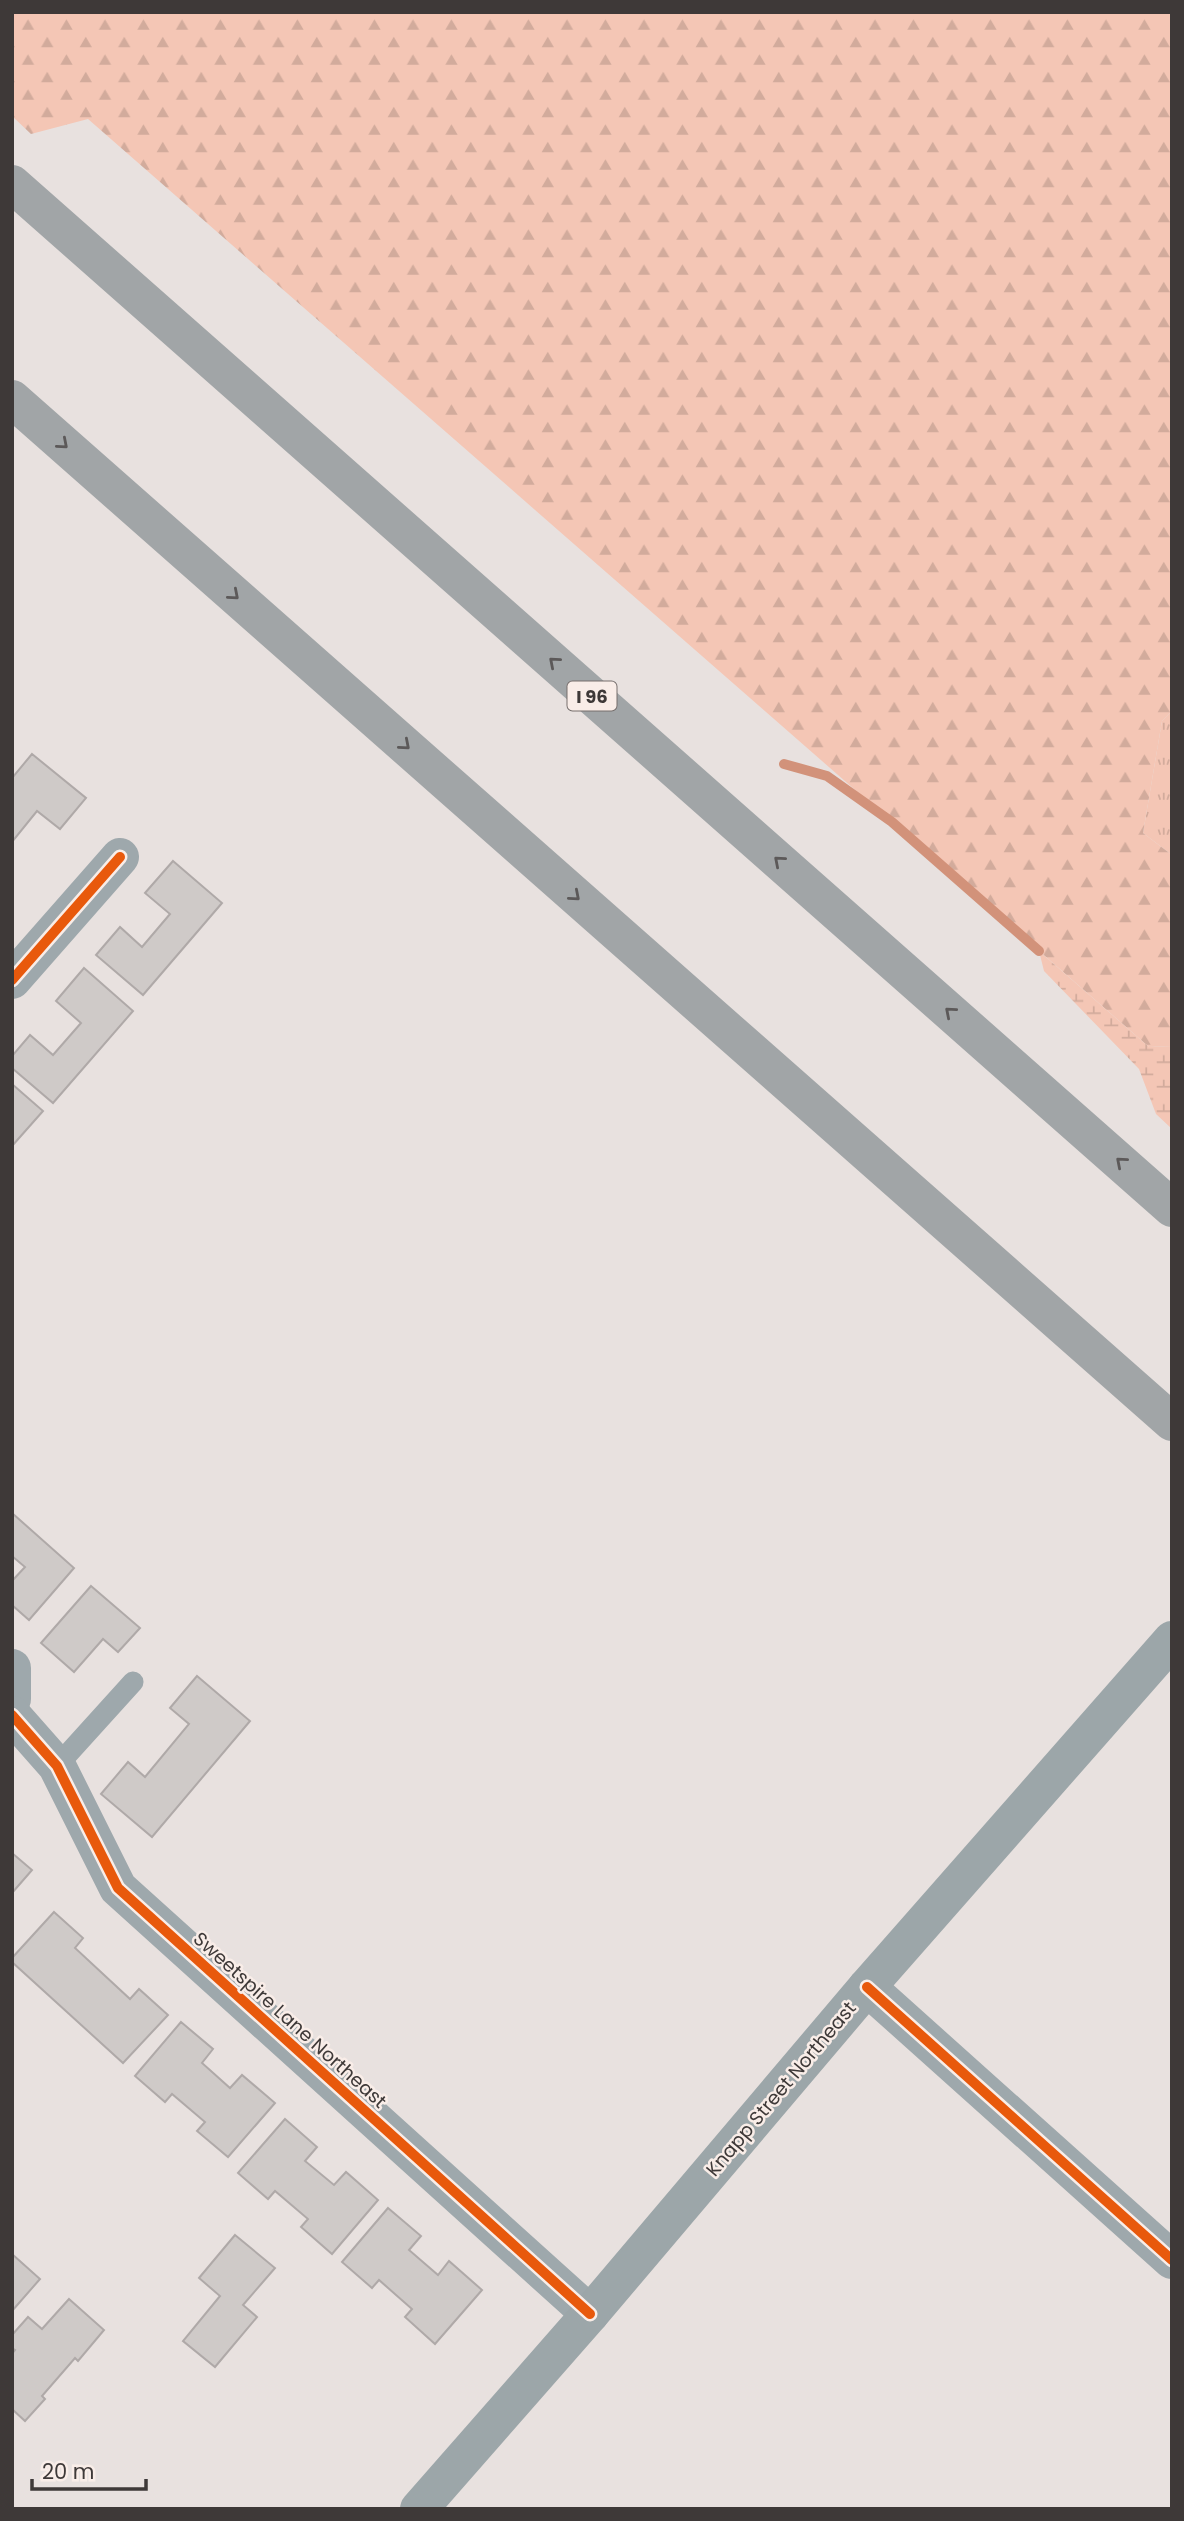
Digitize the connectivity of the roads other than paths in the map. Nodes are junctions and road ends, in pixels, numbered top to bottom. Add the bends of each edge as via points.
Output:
1 (12, 184) edge
2 (12, 399) edge
3 (120, 857) dead end
4 (16, 967) edge
5 (1172, 1208) edge
6 (1172, 1422) edge
7 (1172, 1640) edge
8 (12, 1668) edge
9 (133, 1682) dead end
10 (12, 1699) edge
11 (12, 1715) edge
12 (57, 1766) junction
13 (867, 1987) junction
14 (1172, 2260) edge
15 (590, 2315) junction
16 (419, 2509) edge

5 -> 1 highway, I 96
2 -> 6 highway
3 - 4 street
7 - 13 main road, Knapp Street Northeast
8 - 10 street
9 - 12 lane
11 - 12 street, Sweetspire Lane Northeast
12 - 15 street, Sweetspire Lane Northeast via 118,1888
13 - 14 street
13 - 15 main road, Knapp Street Northeast
15 - 16 main road, Knapp Street Northeast

